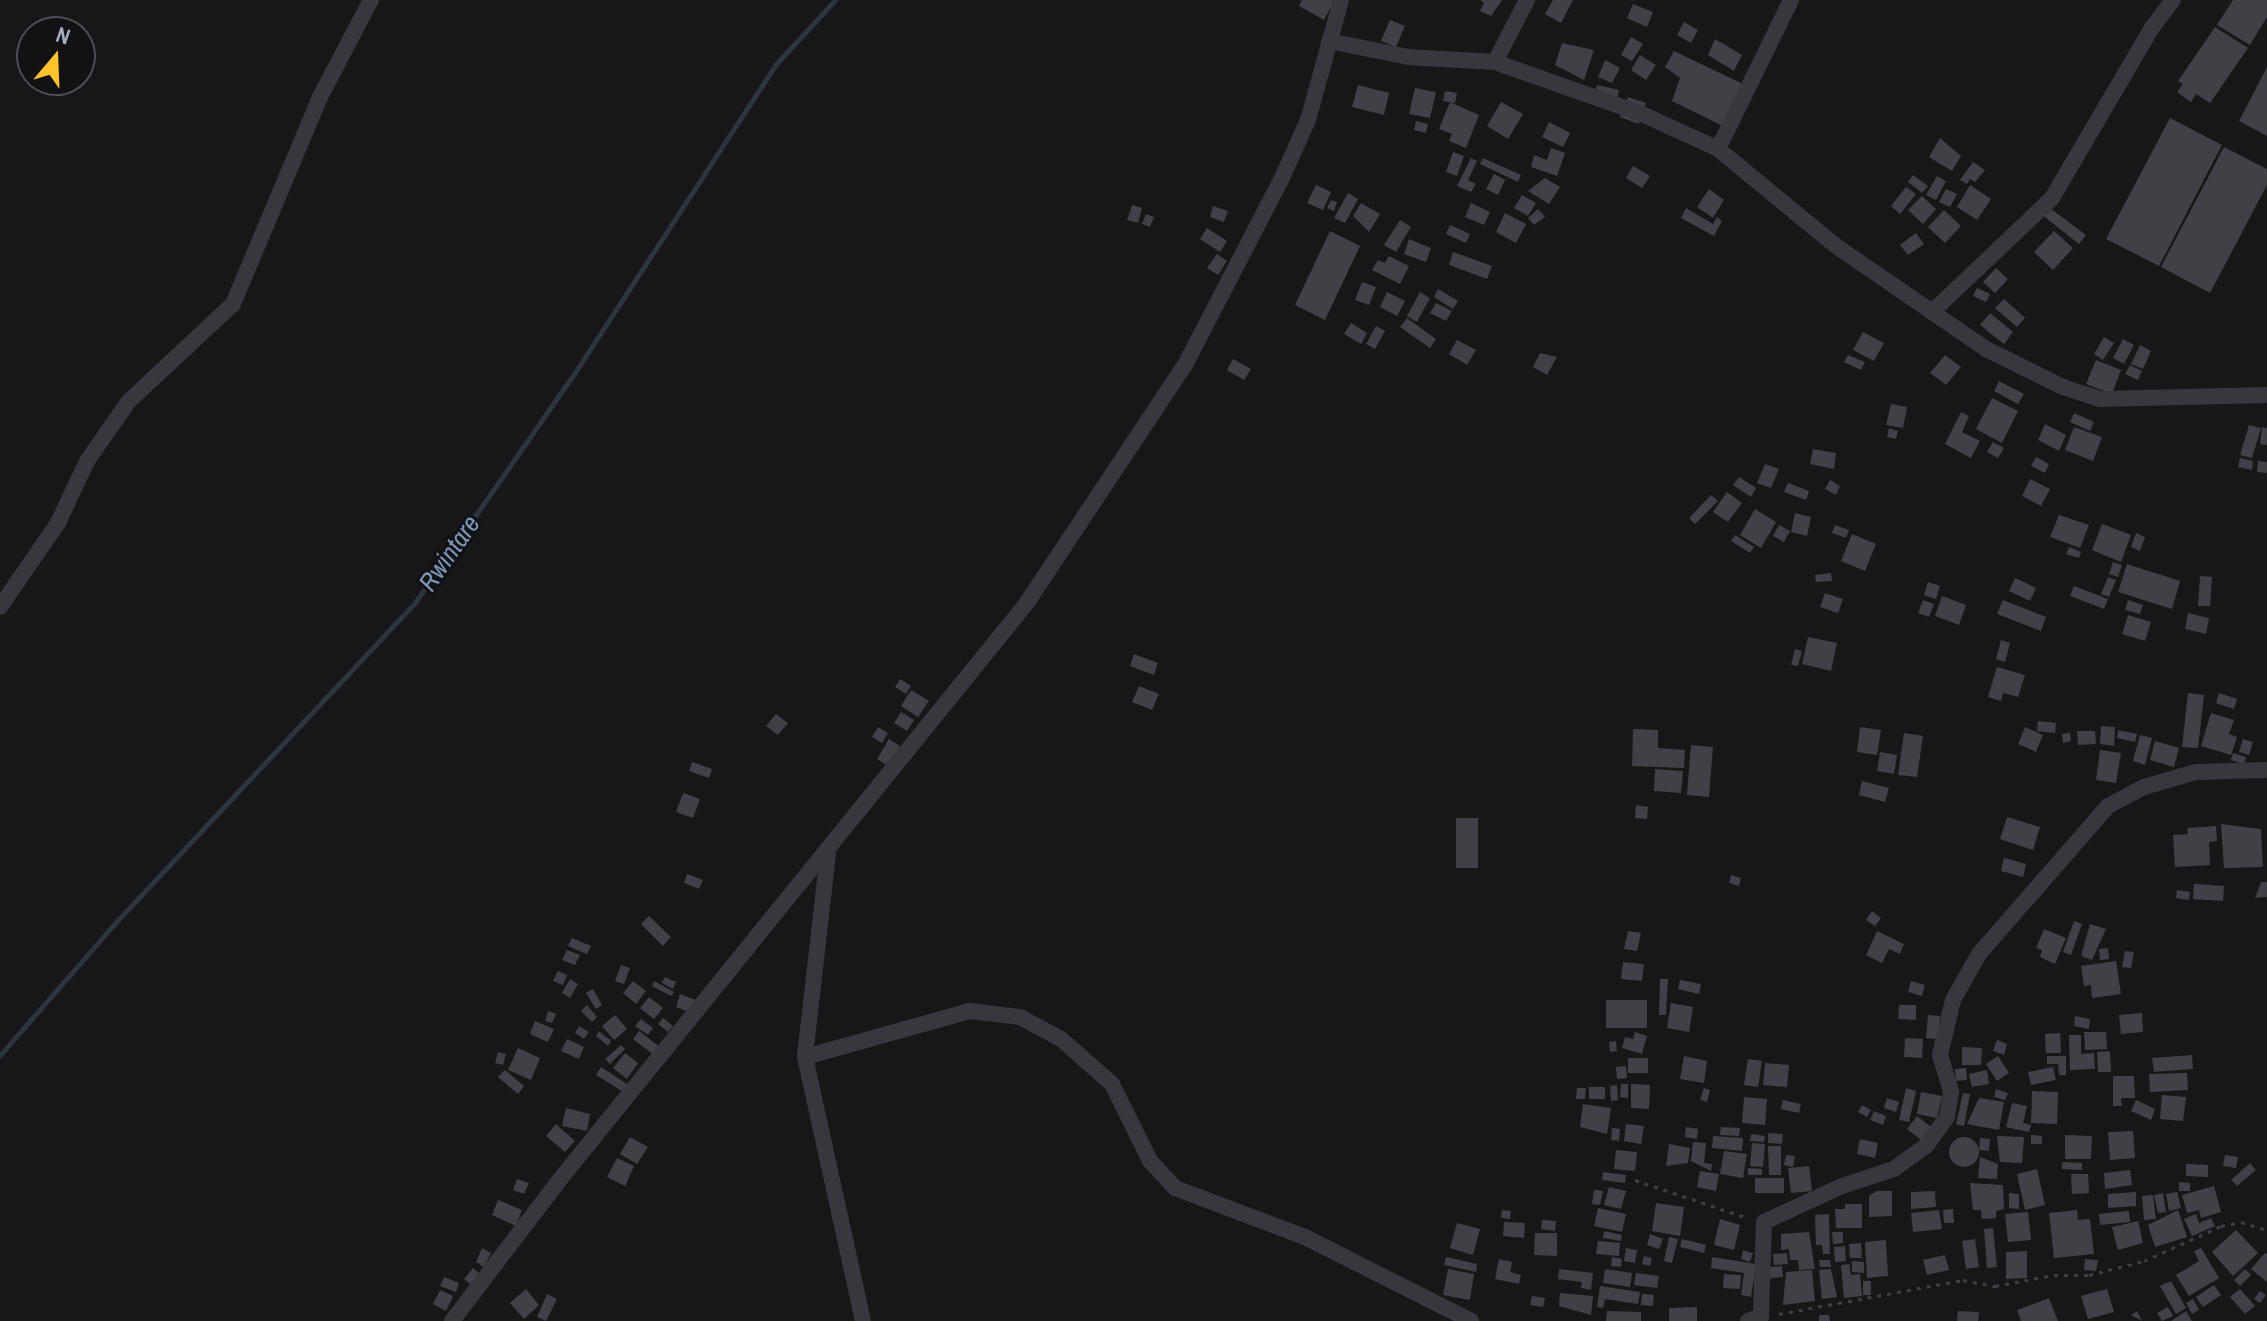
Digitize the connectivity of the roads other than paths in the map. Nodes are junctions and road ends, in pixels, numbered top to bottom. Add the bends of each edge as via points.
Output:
1 (371, 0) edge
2 (1341, 0) edge
3 (1527, 0) edge
4 (1791, 0) edge
5 (2173, 0) edge
6 (1329, 41) junction
7 (1495, 62) junction
8 (1718, 149) junction
9 (1932, 312) junction
10 (2267, 395) edge
11 (0, 607) edge
12 (2267, 770) edge
13 (828, 852) junction
14 (805, 1057) junction
15 (1754, 1318) edge
16 (452, 1321) edge
17 (863, 1321) edge
18 (1471, 1321) edge

1 - 11 street via 314,109 233,304 129,401 87,461 58,523
2 - 6 street
3 - 7 street
4 - 8 street
5 - 9 street via 2052,198
6 - 7 street via 1408,57
6 - 13 street via 1308,120 1185,365 1026,604
7 - 8 street via 1585,89
8 - 9 street via 1836,246
9 - 10 street via 1986,349 2100,399
12 - 15 street via 2196,772 2144,787 2108,806 1979,954 1953,1000 1940,1055 1951,1091 1947,1117 1926,1146 1894,1169 1764,1222
13 - 14 street
13 - 16 street via 561,1178
14 - 17 street
14 - 18 street via 970,1011 1020,1017 1061,1039 1112,1084 1150,1161 1175,1188 1307,1238

